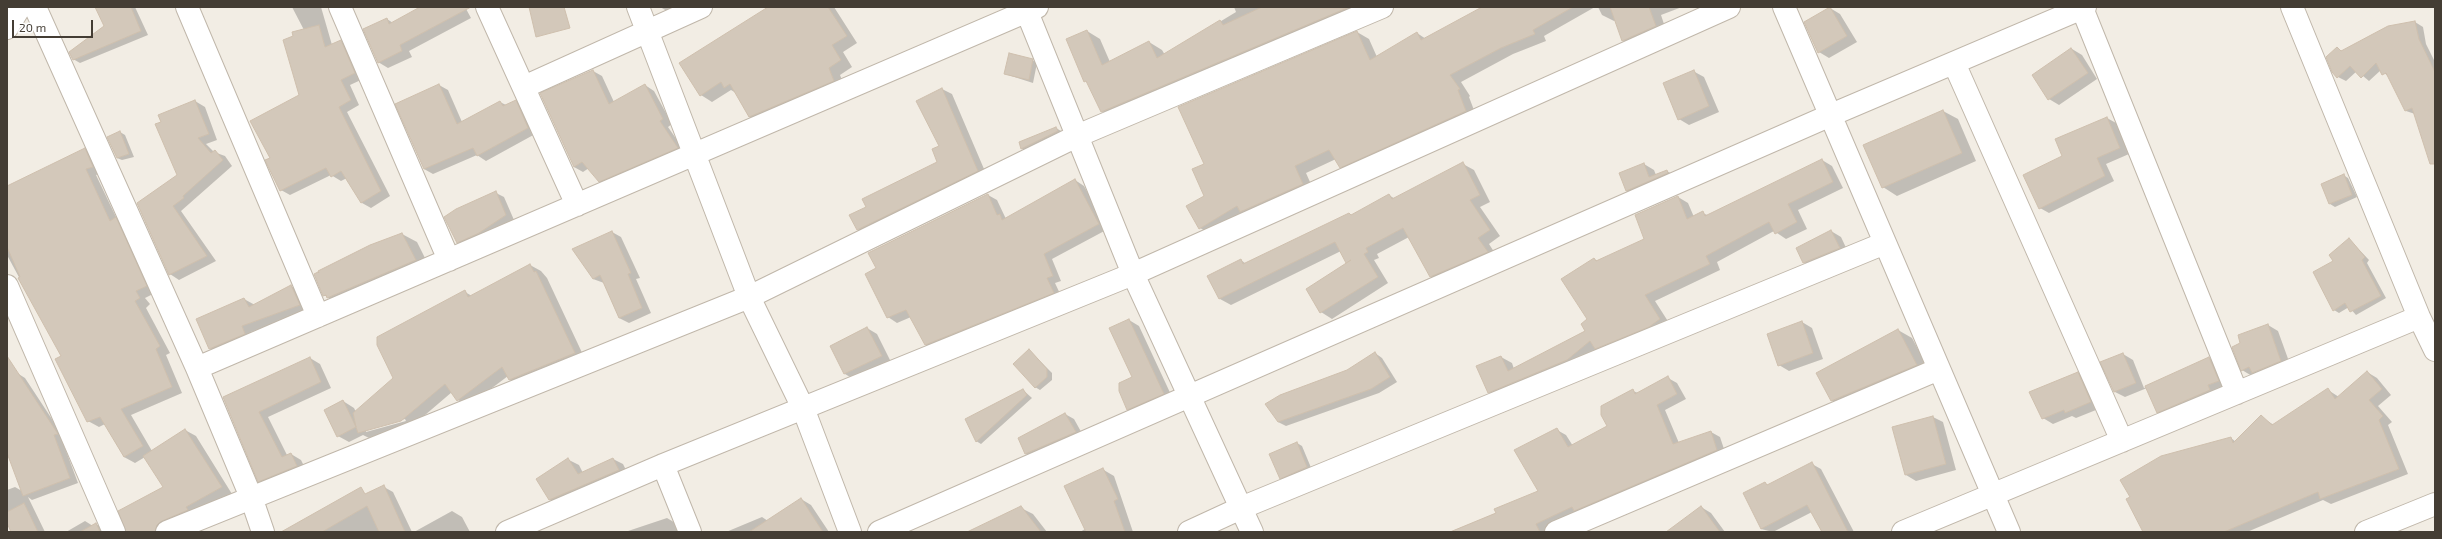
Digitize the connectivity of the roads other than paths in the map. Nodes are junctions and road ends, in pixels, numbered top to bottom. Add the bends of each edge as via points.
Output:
1 (20, 7) edge
2 (35, 7) edge
3 (187, 7) edge
4 (340, 7) edge
5 (488, 7) edge
6 (638, 7) edge
7 (701, 7) edge
8 (1382, 7) edge
9 (1729, 7) edge
10 (1784, 7) edge
11 (2292, 7) edge
12 (1029, 8) edge
13 (2084, 8) edge
14 (7, 28) edge
15 (647, 32) junction
16 (1954, 63) junction
17 (524, 88) junction
18 (1831, 115) junction
19 (1077, 136) junction
20 (694, 155) junction
21 (578, 205) junction
22 (1885, 243) junction
23 (450, 260) junction
24 (1133, 274) junction
25 (7, 286) edge
26 (749, 297) junction
27 (318, 316) junction
28 (2419, 317) junction
29 (2435, 350) edge
30 (197, 368) junction
31 (1939, 369) junction
32 (2237, 393) junction
33 (1189, 395) junction
34 (803, 408) junction
35 (2122, 441) junction
36 (663, 465) junction
37 (1993, 495) junction
38 (251, 497) junction
39 (2435, 504) edge
40 (1241, 508) junction
41 (114, 532) edge
42 (167, 532) edge
43 (263, 532) edge
44 (507, 532) edge
45 (690, 532) edge
46 (850, 532) edge
47 (879, 532) edge
48 (1189, 532) edge
49 (1252, 532) edge
50 (1556, 532) edge
51 (1903, 532) edge
52 (2009, 532) edge
53 (2366, 532) edge

1 - 14 street
2 - 30 street
3 - 27 street
4 - 23 street
5 - 17 street
6 - 15 street
7 - 15 street
8 - 19 street
9 - 24 street
10 - 18 street
11 - 28 street
12 - 19 street
12 - 20 street
13 - 16 street
13 - 32 street
15 - 17 street
15 - 20 street
16 - 18 street
16 - 35 street
17 - 21 street
18 - 22 street
18 - 33 street
19 - 24 street
19 - 26 street
20 - 21 street
20 - 26 street
21 - 23 street
22 - 31 street
22 - 40 street
23 - 27 street
24 - 33 street
24 - 34 street
25 - 41 street
26 - 34 street
26 - 38 street
27 - 30 street
28 - 29 street
28 - 32 street
30 - 38 street
31 - 37 street
31 - 50 street
32 - 35 street
33 - 40 street
33 - 47 street
34 - 36 street
34 - 46 street
35 - 37 street
36 - 44 street
36 - 45 street
37 - 51 street
37 - 52 street
38 - 42 street
38 - 43 street
39 - 53 street
40 - 48 street
40 - 49 street

